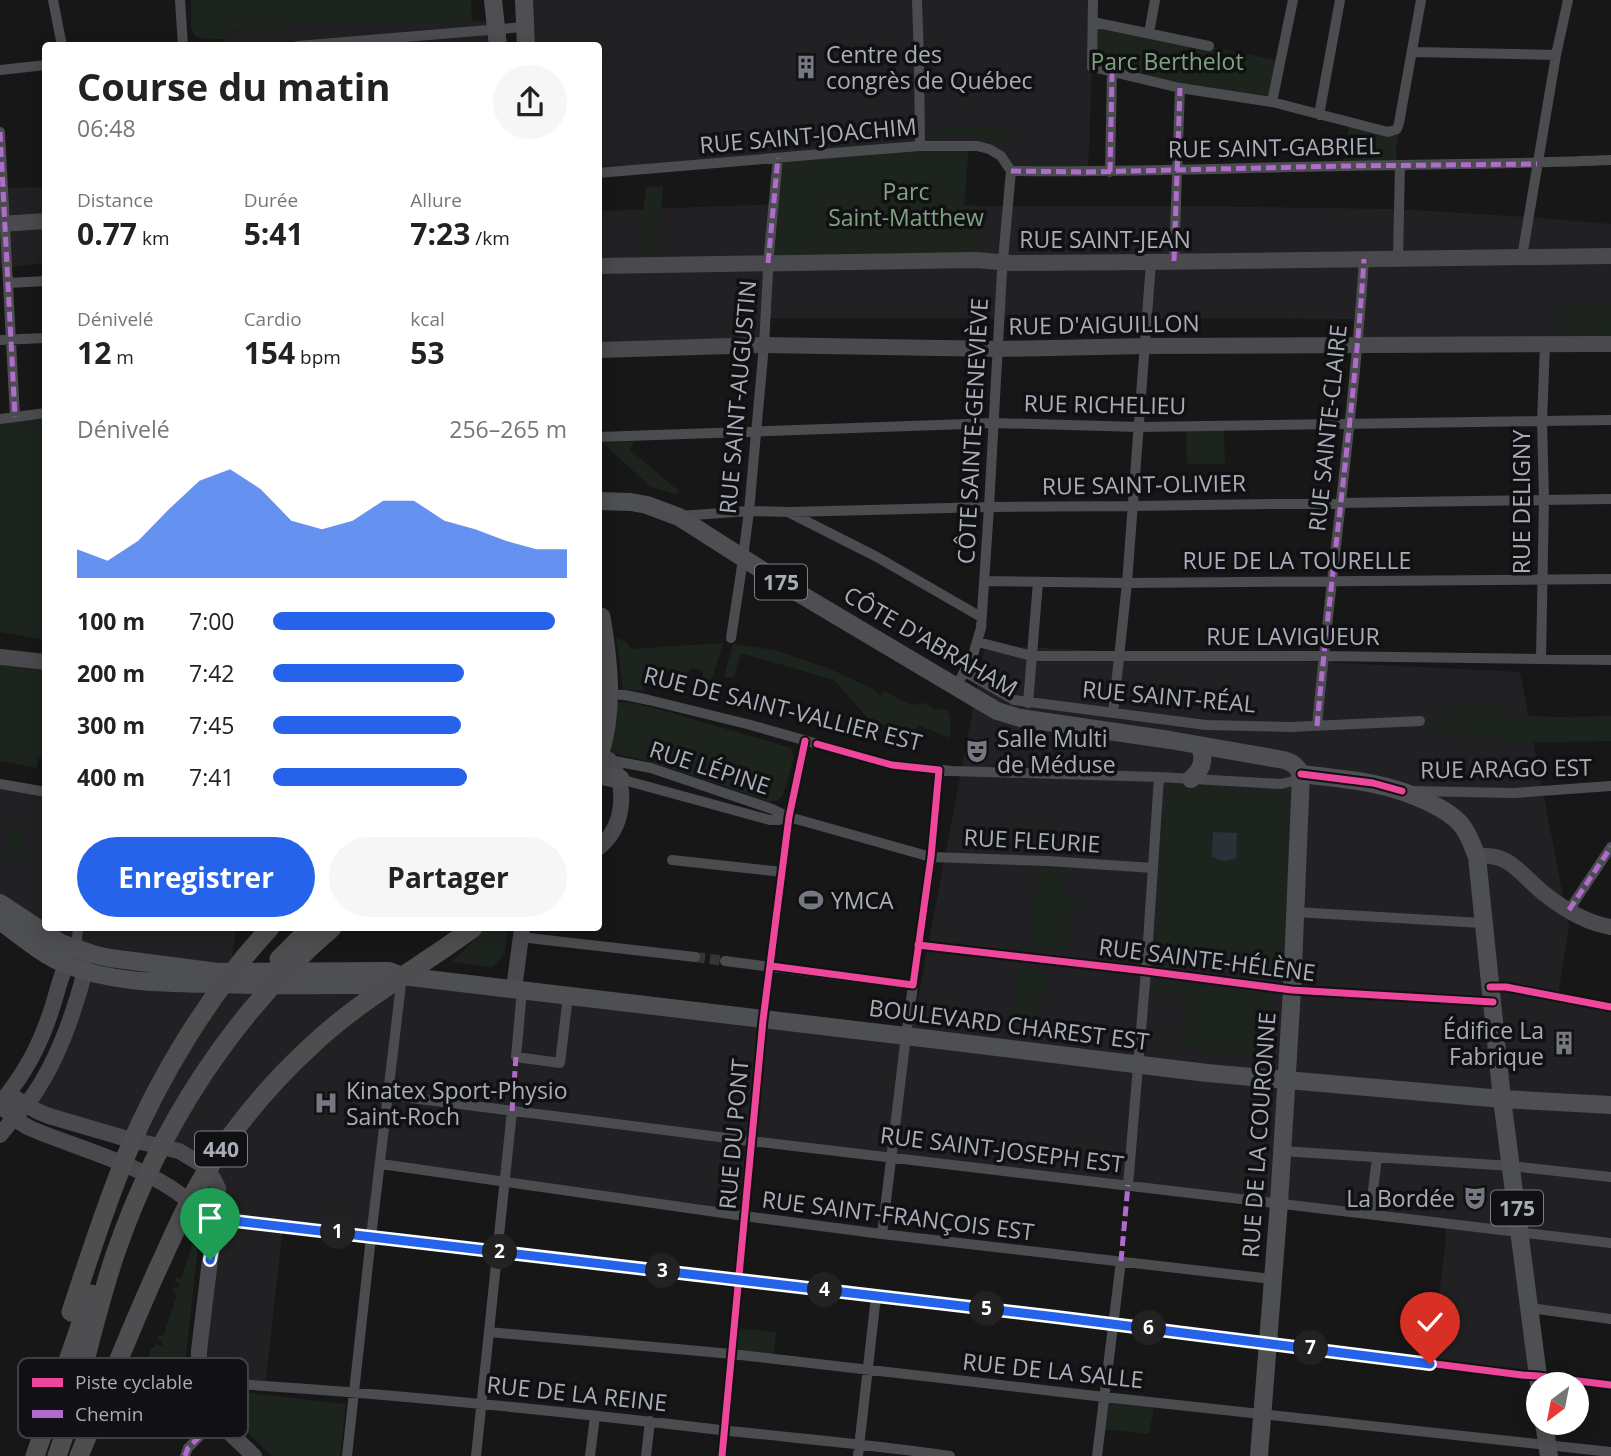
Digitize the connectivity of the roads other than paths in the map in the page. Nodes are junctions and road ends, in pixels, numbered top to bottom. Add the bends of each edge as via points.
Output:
1 (53, 0) edge
2 (180, 0) edge
3 (494, 0) edge
4 (524, 0) edge
5 (916, 0) edge
6 (1093, 0) edge
7 (1155, 0) edge
8 (1293, 0) edge
9 (1340, 0) edge
10 (1421, 0) edge
11 (1568, 0) edge
12 (1093, 22) junction
13 (524, 27) junction
14 (1149, 33) junction
15 (498, 37) edge
16 (61, 42) edge
17 (183, 42) edge
18 (386, 42) edge
19 (526, 42) edge
20 (1209, 46) dead end
21 (1413, 52) junction
22 (1556, 55) junction
23 (42, 65) edge
24 (0, 70) edge
25 (1112, 72) junction
26 (1180, 88) junction
27 (1272, 102) junction
28 (1319, 115) junction
29 (0, 132) edge
30 (920, 146) junction
31 (778, 158) junction
32 (1611, 160) edge
33 (1537, 164) junction
34 (1400, 165) junction
35 (1178, 170) junction
36 (1011, 171) junction
37 (1110, 172) junction
38 (602, 173) edge
39 (42, 221) edge
40 (3, 224) edge
41 (1611, 256) edge
42 (1522, 257) junction
43 (1398, 258) junction
44 (1364, 259) junction
45 (1003, 261) junction
46 (1174, 261) junction
47 (1152, 262) junction
48 (768, 263) junction
49 (602, 266) edge
50 (42, 281) edge
51 (8, 284) junction
52 (42, 338) edge
53 (5, 340) edge
54 (1357, 344) junction
55 (1611, 344) edge
56 (764, 345) junction
57 (1545, 345) junction
58 (1145, 346) junction
59 (999, 349) junction
60 (602, 350) edge
61 (42, 414) edge
62 (15, 417) junction
63 (0, 419) edge
64 (1611, 420) edge
65 (1542, 421) junction
66 (994, 423) junction
67 (1349, 424) junction
68 (1139, 427) junction
69 (756, 431) junction
70 (602, 437) edge
71 (1544, 499) junction
72 (1611, 499) edge
73 (602, 501) edge
74 (1341, 503) junction
75 (1133, 506) junction
76 (989, 507) junction
77 (749, 511) junction
78 (789, 512) junction
79 (678, 517) junction
80 (743, 558) junction
81 (1611, 579) edge
82 (1332, 580) junction
83 (1542, 580) junction
84 (984, 582) junction
85 (1038, 582) junction
86 (1127, 583) junction
87 (981, 617) junction
88 (602, 624) edge
89 (731, 638) dead end
90 (978, 642) junction
91 (1032, 656) junction
92 (1323, 656) junction
93 (0, 657) edge
94 (1120, 657) junction
95 (1541, 659) junction
96 (1611, 660) edge
97 (42, 662) edge
98 (960, 680) junction
99 (602, 694) edge
100 (1028, 703) junction
101 (1113, 713) junction
102 (1420, 722) dead end
103 (1317, 726) junction
104 (805, 741) junction
105 (1200, 747) junction
106 (602, 756) edge
107 (602, 763) edge
108 (602, 764) edge
109 (939, 770) junction
110 (1301, 774) junction
111 (1159, 777) junction
112 (620, 779) junction
113 (1191, 779) junction
114 (0, 784) edge
115 (1611, 786) edge
116 (42, 791) edge
117 (1402, 791) junction
118 (789, 817) junction
119 (602, 845) edge
120 (1611, 847) edge
121 (931, 857) junction
122 (1476, 857) junction
123 (672, 860) dead end
124 (1153, 868) junction
125 (782, 872) junction
126 (0, 903) edge
127 (1569, 910) junction
128 (1296, 912) junction
129 (0, 921) edge
130 (1482, 923) junction
131 (1611, 927) edge
132 (78, 931) edge
133 (267, 931) edge
134 (307, 931) edge
135 (329, 931) edge
136 (469, 931) edge
137 (521, 932) edge
138 (918, 944) junction
139 (76, 948) junction
140 (695, 957) tunnel mouth
141 (724, 961) tunnel mouth
142 (65, 964) junction
143 (771, 966) junction
144 (85, 971) junction
145 (1146, 971) junction
146 (402, 976) junction
147 (199, 977) junction
148 (913, 985) junction
149 (518, 990) junction
150 (1292, 990) junction
151 (1491, 995) junction
152 (568, 996) junction
153 (1611, 1007) edge
154 (763, 1020) junction
155 (906, 1035) junction
156 (1139, 1065) junction
157 (1285, 1080) junction
158 (388, 1095) junction
159 (1502, 1098) junction
160 (2, 1099) edge
161 (25, 1105) junction
162 (1611, 1105) edge
163 (512, 1111) junction
164 (14, 1118) junction
165 (0, 1135) edge
166 (751, 1141) junction
167 (1282, 1151) junction
168 (891, 1157) junction
169 (1377, 1158) junction
170 (381, 1164) junction
171 (1511, 1166) junction
172 (1611, 1177) edge
173 (505, 1182) junction
174 (1128, 1185) junction
175 (1279, 1203) junction
176 (1370, 1214) junction
177 (744, 1216) junction
178 (218, 1219) junction
179 (1520, 1232) junction
180 (882, 1234) junction
181 (371, 1237) junction
182 (1611, 1243) edge
183 (498, 1252) junction
184 (210, 1260) junction
185 (1121, 1261) junction
186 (1272, 1279) junction
187 (738, 1280) junction
188 (876, 1296) junction
189 (1530, 1308) junction
190 (1611, 1319) edge
191 (1113, 1324) junction
192 (489, 1332) junction
193 (1267, 1342) junction
194 (732, 1353) junction
195 (57, 1358) edge
196 (69, 1358) edge
197 (86, 1358) edge
198 (119, 1358) edge
199 (199, 1358) edge
200 (867, 1370) junction
201 (1537, 1372) edge
202 (1526, 1378) edge
203 (1589, 1383) edge
204 (248, 1385) edge
205 (1611, 1385) edge
206 (354, 1393) junction
207 (1104, 1397) junction
208 (482, 1405) junction
209 (1261, 1414) junction
210 (595, 1416) junction
211 (650, 1421) junction
212 (725, 1430) junction
213 (31, 1438) edge
214 (41, 1438) edge
215 (63, 1438) edge
216 (86, 1438) edge
217 (198, 1438) edge
218 (235, 1438) edge
219 (859, 1444) junction
220 (1548, 1450) edge
221 (1611, 1452) edge
222 (917, 1454) edge
223 (25, 1456) edge
224 (35, 1456) edge
225 (57, 1456) edge
226 (79, 1456) edge
227 (185, 1456) edge
228 (254, 1456) edge
229 (347, 1456) edge
230 (476, 1456) edge
231 (590, 1456) edge
232 (646, 1456) edge
233 (722, 1456) edge
234 (858, 1456) edge
235 (950, 1456) edge
236 (1097, 1456) edge
237 (1259, 1456) edge

1 - 16 street
2 - 17 street
3 - 15 main road
4 - 13 main road
5 - 30 street
6 - 12 street
7 - 14 street
8 - 27 street
9 - 28 street
10 - 21 street
11 - 22 street
12 - 14 street
12 - 25 street via 1093,67
13 - 15 street
13 - 19 main road
14 - 20 street
15 - 18 street
21 - 22 street
21 - 28 street via 1397,129 1388,132
22 - 33 street
23 - 24 street
25 - 26 street
25 - 37 street
26 - 27 street
26 - 35 street
27 - 28 street
29 - 40 street
30 - 31 street, RUE SAINT-JOACHIM
30 - 36 street, RUE SAINT-JOACHIM via 989,149 1001,156
31 - 38 street, RUE SAINT-JOACHIM
31 - 48 street, RUE SAINT-AUGUSTIN
32 - 33 street, RUE SAINT-GABRIEL
33 - 34 street, RUE SAINT-GABRIEL
33 - 42 street
34 - 35 street, RUE SAINT-GABRIEL
34 - 43 street
35 - 37 street, RUE SAINT-GABRIEL
35 - 46 street
36 - 37 street, RUE SAINT-GABRIEL
36 - 45 street, CÔTE SAINTE-GENEVIÈVE
39 - 40 street
40 - 51 street
41 - 42 street, RUE SAINT-JEAN
42 - 43 street, RUE SAINT-JEAN
43 - 44 street, RUE SAINT-JEAN
44 - 46 street, RUE SAINT-JEAN
44 - 54 street, RUE SAINTE-CLAIRE
45 - 47 street, RUE SAINT-JEAN
45 - 48 street, RUE SAINT-JEAN
45 - 59 street, CÔTE SAINTE-GENEVIÈVE
46 - 47 street, RUE SAINT-JEAN
47 - 58 street
48 - 49 street, RUE SAINT-JEAN
48 - 56 street, RUE SAINT-AUGUSTIN
50 - 51 street
51 - 53 street
52 - 53 street
53 - 62 street
54 - 57 street, RUE D'AIGUILLON
54 - 58 street, RUE D'AIGUILLON
54 - 67 street, RUE SAINTE-CLAIRE
55 - 57 street, RUE D'AIGUILLON
56 - 59 street, RUE D'AIGUILLON
56 - 60 street, RUE D'AIGUILLON
56 - 69 street, RUE SAINT-AUGUSTIN
57 - 65 street, RUE DELIGNY
58 - 59 street, RUE D'AIGUILLON
58 - 68 street
59 - 66 street, CÔTE SAINTE-GENEVIÈVE
61 - 62 street
62 - 63 street
64 - 65 street, RUE RICHELIEU
65 - 67 street, RUE RICHELIEU
65 - 71 street, RUE DELIGNY
66 - 68 street, RUE RICHELIEU
66 - 69 street, RUE RICHELIEU
66 - 76 street, CÔTE SAINTE-GENEVIÈVE
67 - 68 street, RUE RICHELIEU
67 - 74 street, RUE SAINTE-CLAIRE
68 - 75 street
69 - 70 street, RUE RICHELIEU
69 - 77 street, RUE SAINT-AUGUSTIN
71 - 72 street, RUE SAINT-OLIVIER
71 - 74 street, RUE SAINT-OLIVIER
71 - 83 street, RUE DELIGNY
73 - 79 main road, CÔTE D'ABRAHAM / 175 via 647,505
74 - 75 street, RUE SAINT-OLIVIER
74 - 82 street, RUE SAINTE-CLAIRE
75 - 76 street, RUE SAINT-OLIVIER
75 - 86 street
76 - 78 street, RUE SAINT-OLIVIER
76 - 84 street, CÔTE SAINTE-GENEVIÈVE
77 - 78 street, RUE SAINT-OLIVIER
77 - 79 street, RUE SAINT-OLIVIER
77 - 80 street, RUE SAINT-AUGUSTIN
78 - 87 street
79 - 80 main road, CÔTE D'ABRAHAM / 175
80 - 89 street, RUE SAINT-AUGUSTIN
80 - 98 main road, CÔTE D'ABRAHAM / 175
81 - 83 street, RUE DE LA TOURELLE
82 - 83 street, RUE DE LA TOURELLE
82 - 86 street, RUE DE LA TOURELLE
82 - 92 street, RUE SAINTE-CLAIRE
83 - 95 street, RUE DELIGNY
84 - 85 street, RUE DE LA TOURELLE
84 - 87 street, CÔTE SAINTE-GENEVIÈVE
85 - 86 street, RUE DE LA TOURELLE
85 - 91 street
86 - 94 street
87 - 90 street, CÔTE SAINTE-GENEVIÈVE
88 - 106 highway, bridge via 609,673
90 - 91 street, RUE LAVIGUEUR
90 - 98 street, CÔTE SAINTE-GENEVIÈVE
91 - 94 street, RUE LAVIGUEUR
91 - 100 street
92 - 94 street, RUE LAVIGUEUR
92 - 95 street, RUE LAVIGUEUR
92 - 103 street, RUE SAINTE-CLAIRE
93 - 97 street
94 - 101 street
95 - 96 street, RUE LAVIGUEUR
98 - 100 street, RUE SAINT-RÉAL
98 - 105 main road, CÔTE D'ABRAHAM / 175 via 997,710 1020,718
99 - 104 street, RUE DE SAINT-VALLIER EST via 649,700
100 - 101 street, RUE SAINT-RÉAL
101 - 103 street, RUE SAINT-RÉAL via 1206,725
102 - 103 street, RUE SAINT-RÉAL
104 - 109 street, RUE DE SAINT-VALLIER EST via 892,765
104 - 118 street, RUE DU PONT
105 - 110 main road, CÔTE D'ABRAHAM / 175 via 1284,760
105 - 113 main road via 1201,768
107 - 118 street, RUE LÉPINE via 651,768
108 - 112 highway
109 - 111 street, RUE DE SAINT-VALLIER EST
109 - 121 street
110 - 113 street, RUE DE SAINT-VALLIER EST via 1281,784
110 - 117 main road, RUE DE SAINT-VALLIER EST / 175 via 1373,782
110 - 128 main road, RUE DE LA COURONNE
111 - 113 street, RUE DE SAINT-VALLIER EST
111 - 124 street
112 - 118 street, RUE LÉPINE via 770,820
112 - 119 street via 617,822
114 - 116 street
115 - 117 street, RUE ARAGO EST via 1514,793
117 - 122 main road, RUE DE SAINT-VALLIER EST / 175 via 1444,810 1462,825
118 - 121 street, RUE FLEURIE
118 - 125 street, RUE DU PONT
120 - 127 street
121 - 124 street, RUE FLEURIE
121 - 138 street
122 - 127 street via 1502,857
122 - 130 main road, 175
123 - 125 street
124 - 145 street
125 - 143 street, RUE DU PONT
126 - 139 main road via 57,941
127 - 131 street
128 - 130 street
128 - 150 main road, RUE DE LA COURONNE
129 - 142 main road
130 - 151 main road, 175
132 - 139 street
133 - 195 highway, bridge via 198,1020 138,1129
134 - 196 highway, bridge via 240,1003 164,1116 120,1210
135 - 197 highway, bridge via 267,990 194,1089 133,1207
136 - 198 highway, 440, bridge via 324,1034 233,1132 173,1235
137 - 140 street
137 - 149 street
138 - 145 street, RUE SAINTE-HÉLÈNE
138 - 148 street
139 - 142 street
139 - 144 street
139 - 147 main road
141 - 143 street
142 - 144 main road
142 - 160 street via 42,1035
143 - 148 street
143 - 154 street, RUE DU PONT
144 - 147 main road via 126,979
144 - 161 street via 57,1052
145 - 150 street, RUE SAINTE-HÉLÈNE
145 - 156 street
146 - 147 main road, BOULEVARD CHAREST EST via 385,985
146 - 149 main road, BOULEVARD CHAREST EST
146 - 158 street
148 - 155 street
149 - 152 main road, BOULEVARD CHAREST EST
149 - 152 street via 516,1058 560,1063
150 - 151 street, RUE SAINTE-HÉLÈNE
150 - 157 main road, RUE DE LA COURONNE
151 - 153 street, RUE SAINTE-HÉLÈNE via 1506,987
151 - 159 main road, 175
152 - 154 main road, BOULEVARD CHAREST EST
154 - 155 main road, BOULEVARD CHAREST EST
154 - 166 street, RUE DU PONT
155 - 156 main road, BOULEVARD CHAREST EST
155 - 168 street
156 - 157 main road, BOULEVARD CHAREST EST
156 - 174 street
157 - 159 main road, BOULEVARD CHAREST EST
157 - 167 main road, RUE DE LA COURONNE
158 - 163 street, RUE SAINT-JOSEPH EST
158 - 170 street
159 - 162 main road, BOULEVARD CHAREST EST
159 - 171 main road, 175
160 - 161 street
160 - 164 street
161 - 164 street
161 - 178 street via 194,1159 218,1188
163 - 166 street, RUE SAINT-JOSEPH EST
163 - 173 street
164 - 165 street
164 - 184 street via 106,1156 178,1193 203,1220
166 - 168 street, RUE SAINT-JOSEPH EST
166 - 177 street, RUE DU PONT
167 - 169 street
167 - 175 main road, RUE DE LA COURONNE
168 - 174 street, RUE SAINT-JOSEPH EST
168 - 180 street
169 - 171 street
169 - 176 street
170 - 173 street, RUE SAINT-FRANÇOIS EST
170 - 181 street
171 - 172 street
171 - 179 main road, 175
173 - 177 street, RUE SAINT-FRANÇOIS EST
173 - 183 street
174 - 175 street, RUE SAINT-JOSEPH EST
175 - 176 street, RUE SAINT-JOSEPH EST
175 - 186 main road, RUE DE LA COURONNE
176 - 179 street, RUE SAINT-JOSEPH EST
177 - 180 street, RUE SAINT-FRANÇOIS EST
177 - 187 street, RUE DU PONT
178 - 181 street
178 - 184 street
179 - 182 street, RUE SAINT-JOSEPH EST
179 - 189 main road, 175
180 - 185 street, RUE SAINT-FRANÇOIS EST
181 - 183 street
181 - 206 street
183 - 187 street
183 - 192 street
184 - 199 street
185 - 186 street, RUE SAINT-FRANÇOIS EST
185 - 191 street
186 - 193 main road, RUE DE LA COURONNE
187 - 188 street
187 - 194 street, RUE DU PONT
188 - 191 street
188 - 200 street
189 - 190 street
189 - 201 main road, 175
191 - 193 street
191 - 207 street
192 - 194 street, RUE DE LA SALLE
192 - 208 street
193 - 202 street
193 - 209 main road, RUE DE LA COURONNE
194 - 200 street, RUE DE LA SALLE
194 - 212 street, RUE DU PONT
200 - 207 street, RUE DE LA SALLE
200 - 219 street
203 - 205 street
204 - 206 street, RUE DE LA REINE
206 - 208 street, RUE DE LA REINE
206 - 229 street
207 - 209 street, RUE DE LA SALLE
207 - 236 street
208 - 210 street, RUE DE LA REINE
208 - 230 street
209 - 220 street, RUE DE LA SALLE
209 - 237 main road, RUE DE LA COURONNE
210 - 211 street, RUE DE LA REINE
210 - 231 street
211 - 212 street, RUE DE LA REINE
211 - 232 street
212 - 219 street, RUE DE LA REINE
212 - 233 street, RUE DU PONT
213 - 223 highway, bridge
214 - 224 highway, bridge
215 - 225 highway, bridge
216 - 226 highway, 440, bridge
217 - 227 street
218 - 228 street
219 - 222 street, RUE DE LA REINE
219 - 234 street
220 - 221 street, RUE DE LA SALLE
222 - 235 street, RUE DE LA REINE

